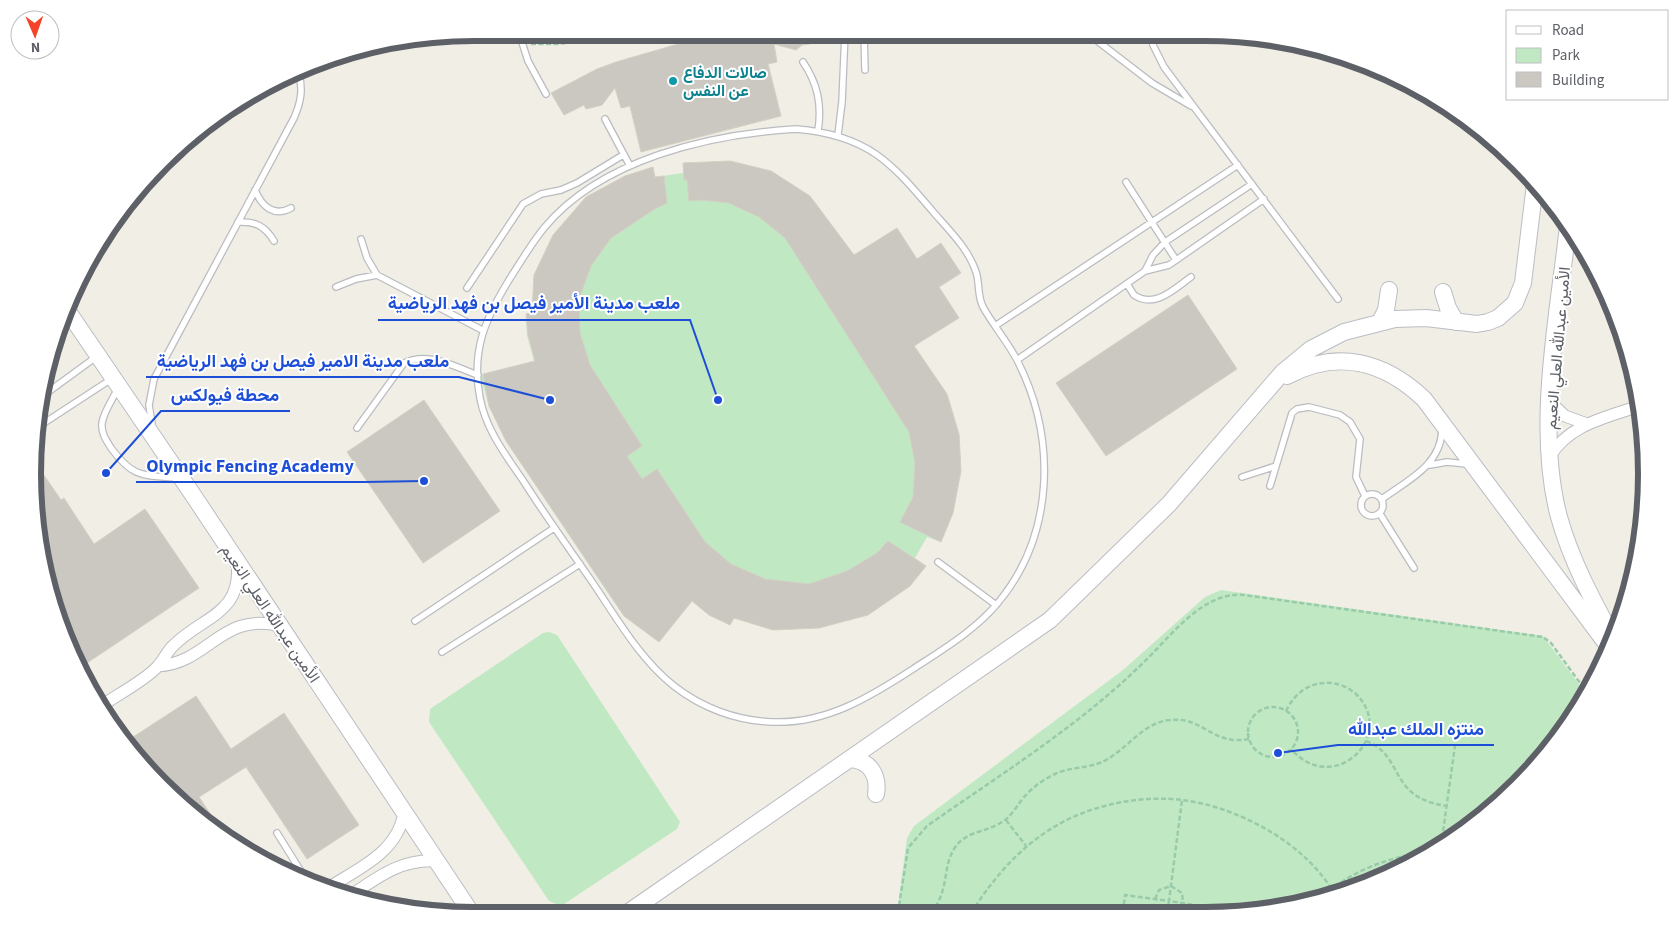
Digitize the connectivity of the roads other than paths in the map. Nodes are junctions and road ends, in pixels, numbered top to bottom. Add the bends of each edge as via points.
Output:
1 (521, 41) edge
2 (845, 41) edge
3 (864, 41) edge
4 (1097, 41) edge
5 (1152, 41) edge
6 (803, 62) dead end
7 (865, 70) dead end
8 (300, 78) edge
9 (546, 94) dead end
10 (1193, 107) junction
11 (605, 120) dead end
12 (818, 131) junction
13 (838, 135) junction
14 (623, 155) junction
15 (1238, 165) junction
16 (630, 166) junction
17 (1126, 182) dead end
18 (1252, 184) junction
19 (255, 190) junction
20 (1534, 194) edge
21 (1264, 199) junction
22 (291, 208) dead end
23 (238, 222) junction
24 (1152, 222) junction
25 (1567, 237) edge
26 (361, 239) dead end
27 (274, 240) dead end
28 (1165, 242) junction
29 (1176, 260) junction
30 (1145, 271) junction
31 (377, 276) junction
32 (1191, 277) dead end
33 (1127, 284) junction
34 (336, 288) dead end
35 (467, 288) dead end
36 (1389, 290) dead end
37 (1443, 292) dead end
38 (1338, 299) dead end
39 (71, 316) edge
40 (1380, 322) junction
41 (1456, 322) junction
42 (995, 326) junction
43 (482, 330) junction
44 (98, 356) junction
45 (1016, 360) junction
46 (478, 375) junction
47 (116, 382) junction
48 (1270, 387) junction
49 (50, 390) edge
50 (1549, 401) junction
51 (1632, 408) edge
52 (1441, 422) junction
53 (44, 423) edge
54 (1587, 424) junction
55 (357, 428) dead end
56 (159, 444) junction
57 (1549, 456) junction
58 (1430, 464) junction
59 (1473, 465) junction
60 (1276, 466) junction
61 (1242, 477) dead end
62 (182, 479) junction
63 (1270, 486) dead end
64 (1365, 496) junction
65 (1382, 499) junction
66 (1380, 514) junction
67 (554, 528) junction
68 (237, 562) junction
69 (938, 562) dead end
70 (580, 564) junction
71 (1414, 568) dead end
72 (996, 605) junction
73 (214, 617) junction
74 (415, 620) dead end
75 (280, 626) junction
76 (1609, 630) edge
77 (225, 632) junction
78 (1605, 641) edge
79 (442, 652) dead end
80 (158, 666) junction
81 (107, 702) edge
82 (851, 759) junction
83 (876, 794) dead end
84 (404, 813) junction
85 (277, 833) dead end
86 (381, 854) junction
87 (436, 860) junction
88 (359, 868) junction
89 (390, 870) junction
90 (301, 871) edge
91 (334, 884) edge
92 (368, 884) junction
93 (358, 891) edge
94 (467, 907) edge
95 (636, 907) edge

1 - 9 lane
2 - 13 lane
3 - 7 lane
4 - 10 lane via 1152,84
5 - 10 lane via 1164,67
6 - 12 lane via 811,74 820,102
8 - 19 lane via 300,103
10 - 15 lane
11 - 14 lane
12 - 13 lane
12 - 16 lane via 762,131 720,138
13 - 42 lane via 873,151 897,170 957,240 974,267 980,301
14 - 16 lane
14 - 35 lane via 577,183 523,204
15 - 18 lane
15 - 24 lane
16 - 43 lane via 598,182 546,226 509,280
17 - 24 lane
18 - 21 lane
18 - 28 lane
19 - 22 lane via 259,199 273,211 283,212
19 - 23 lane
20 - 41 main road via 1523,283 1515,303 1488,322
21 - 29 lane
21 - 38 lane
23 - 27 lane via 256,223
23 - 56 lane via 154,379 149,406
24 - 28 lane
24 - 42 lane
25 - 50 main road, الأمين عبدالله العلي النعيم
26 - 31 lane
28 - 29 lane
28 - 30 lane
29 - 30 lane via 1161,268
30 - 33 lane
31 - 34 lane via 356,279
31 - 43 lane
32 - 33 lane via 1162,297 1150,301 1134,296
33 - 45 lane
36 - 40 main road via 1386,310
37 - 41 main road
39 - 44 main road, الأمين عبدالله العلي النعيم
40 - 41 main road via 1426,318
40 - 48 main road via 1344,332 1319,344 1296,360
42 - 45 lane
43 - 46 lane
44 - 47 main road, الأمين عبدالله العلي النعيم
44 - 49 lane
45 - 72 lane via 1039,422 1045,454 1045,487 1030,550 1016,578
46 - 55 lane via 433,360 418,358 404,363
46 - 67 lane via 485,419
47 - 53 lane
47 - 56 main road, الأمين عبدالله العلي النعيم
47 - 62 lane via 102,424 107,443 123,465 134,472
48 - 52 main road via 1302,368 1340,361 1359,362 1377,367 1410,386
48 - 82 main road via 1184,488 1050,620
50 - 54 street via 1565,416
50 - 57 main road, الأمين عبدالله العلي النعيم
51 - 54 street
52 - 58 lane via 1441,440
52 - 59 main road
54 - 57 street via 1569,433
56 - 62 main road, الأمين عبدالله العلي النعيم
57 - 76 main road, الأمين عبدالله العلي النعيم via 1557,508 1568,544
58 - 59 lane
58 - 65 lane
59 - 78 main road
60 - 61 lane
60 - 63 lane
60 - 64 lane via 1296,409 1310,407 1340,415 1350,422 1360,438 1356,477
62 - 68 main road, الأمين عبدالله العلي النعيم
64 - 65 lane via 1374,494
64 - 66 lane via 1362,510 1370,517
65 - 66 lane via 1384,507
66 - 71 lane
67 - 70 lane
67 - 74 lane
68 - 73 street via 234,593 229,603
68 - 75 main road, الأمين عبدالله العلي النعيم
69 - 72 lane
70 - 72 lane via 641,652 671,684 688,697 728,715 771,722 814,718 870,696 960,637
70 - 79 lane
73 - 77 street
73 - 80 street via 174,644
75 - 77 street via 258,623
75 - 84 main road, الأمين عبدالله العلي النعيم
77 - 80 street via 186,660
80 - 81 street
82 - 83 main road via 864,762 874,773
82 - 95 main road
84 - 86 street via 398,834
84 - 87 main road, الأمين عبدالله العلي النعيم
85 - 90 lane
86 - 88 street
86 - 89 street via 378,865 381,869
87 - 89 street via 414,861
87 - 94 main road, الأمين عبدالله العلي النعيم
88 - 91 street
88 - 92 street via 369,868 372,872
89 - 92 street
92 - 93 street

